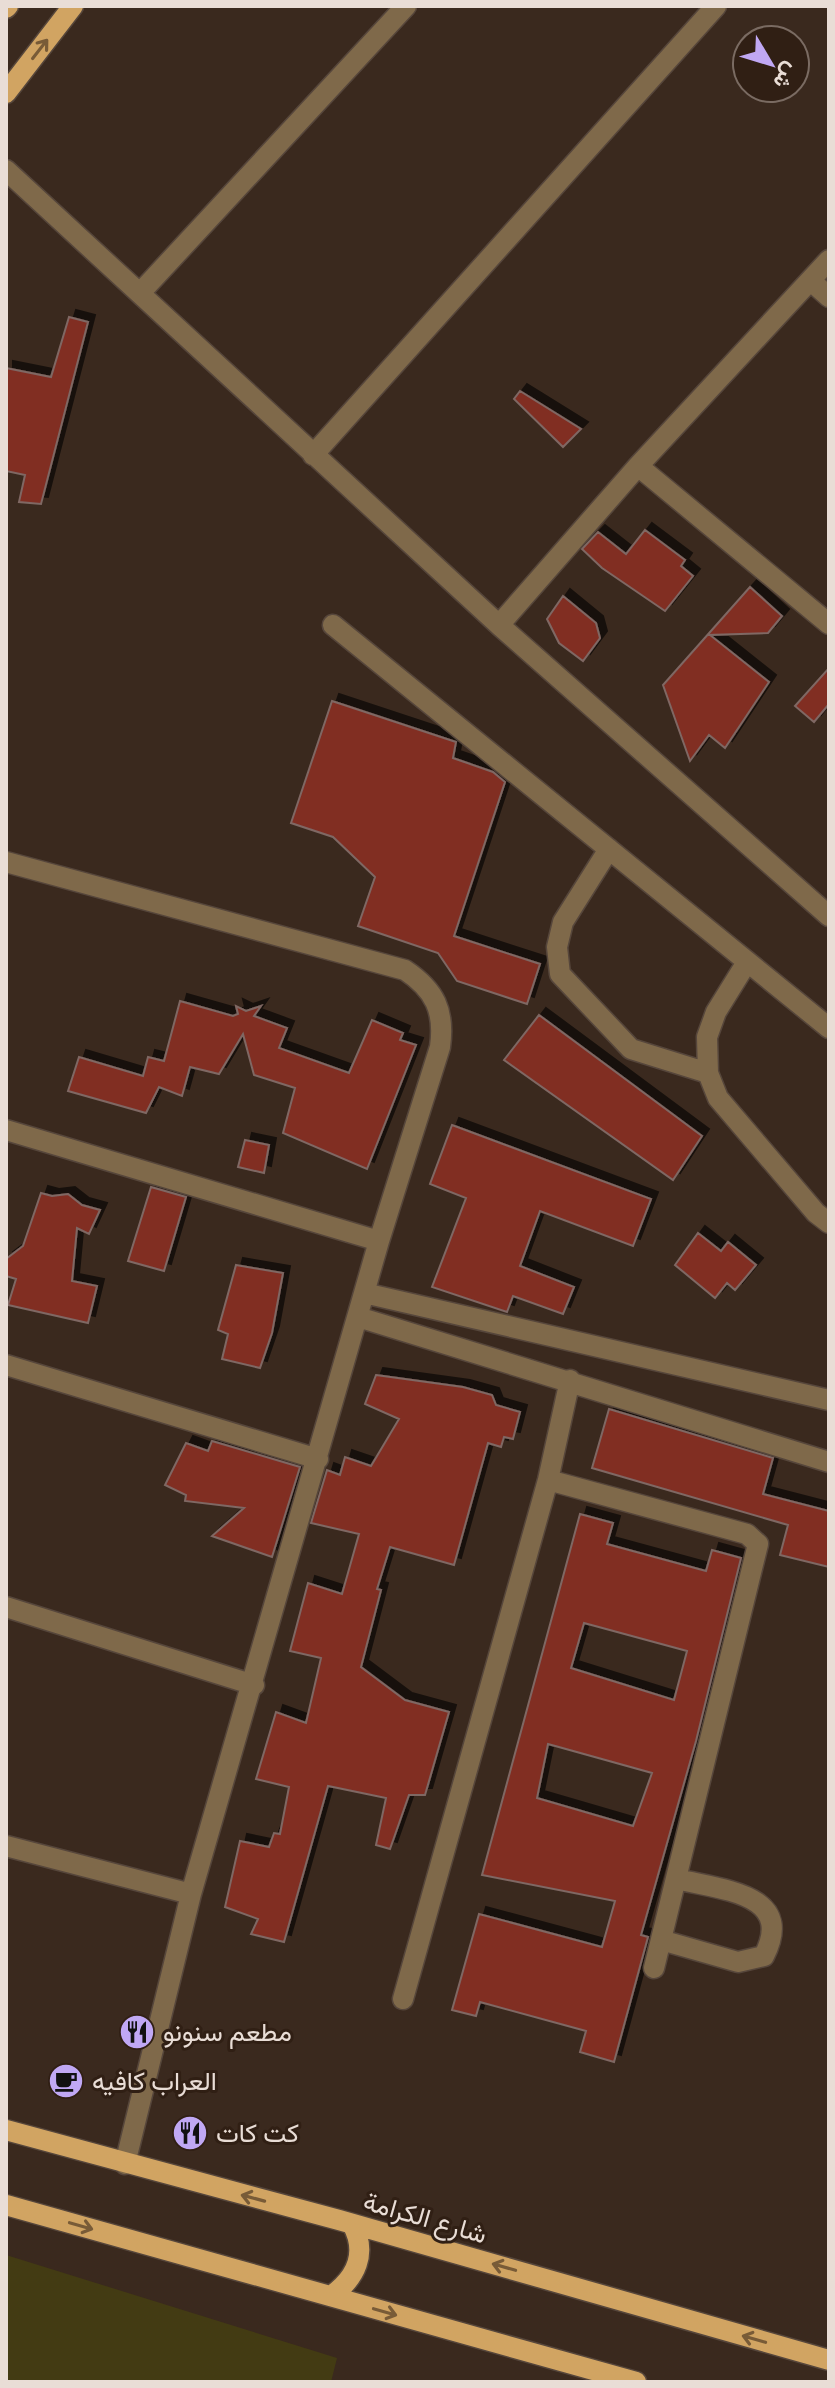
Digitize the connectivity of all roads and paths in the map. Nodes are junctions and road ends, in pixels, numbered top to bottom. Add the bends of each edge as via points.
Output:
1 (73, 6) edge
2 (406, 6) edge
3 (716, 6) edge
4 (6, 93) edge
5 (6, 170) edge
6 (829, 260) edge
7 (811, 281) junction
8 (140, 293) junction
9 (829, 297) edge
10 (313, 455) junction
11 (638, 466) junction
12 (829, 624) edge
13 (333, 625) dead end
14 (499, 625) junction
15 (609, 849) junction
16 (6, 862) edge
17 (829, 916) edge
18 (747, 962) junction
19 (829, 1028) edge
20 (708, 1073) junction
21 (6, 1130) edge
22 (829, 1223) edge
23 (379, 1241) junction
24 (364, 1293) junction
25 (358, 1317) junction
26 (6, 1365) edge
27 (570, 1380) junction
28 (829, 1400) edge
29 (318, 1459) junction
30 (829, 1462) edge
31 (548, 1480) junction
32 (6, 1607) edge
33 (254, 1685) junction
34 (6, 1846) edge
35 (677, 1879) junction
36 (191, 1894) junction
37 (661, 1940) junction
38 (654, 1968) dead end
39 (403, 1999) dead end
40 (6, 2130) edge
41 (125, 2164) junction
42 (6, 2205) edge
43 (352, 2224) junction
44 (331, 2296) junction
45 (829, 2360) edge
46 (636, 2382) edge

4 -> 1 main road
2 - 8 street
3 - 10 street
5 - 8 street
6 - 7 street
7 - 9 street
7 - 11 street
8 - 10 street
10 - 14 street
11 - 12 street
11 - 14 street
13 - 15 street
14 - 17 street
15 - 18 street
15 - 20 street via 563,922 557,947 560,974 631,1049
16 - 23 street via 405,970 424,983 443,1024 440,1047
18 - 19 street
18 - 20 street via 707,1037
20 - 22 street via 718,1098
21 - 23 street
23 - 24 street
24 - 25 street
24 - 28 street
25 - 27 street
25 - 29 street
26 - 29 street
27 - 30 street
27 - 31 street
29 - 33 street
31 - 35 street via 747,1534 758,1544
31 - 39 street
32 - 33 street
33 - 36 street
34 - 36 street
35 - 37 street
35 - 37 street via 751,1897 768,1912 774,1936 764,1956 738,1962
36 - 41 street
37 - 38 street
40 - 41 main road, شارع الكرامة
43 -> 41 main road, شارع الكرامة
42 -> 44 main road
43 - 44 main road via 358,2235 358,2263 343,2288
45 -> 43 main road, شارع الكرامة
44 -> 46 main road

